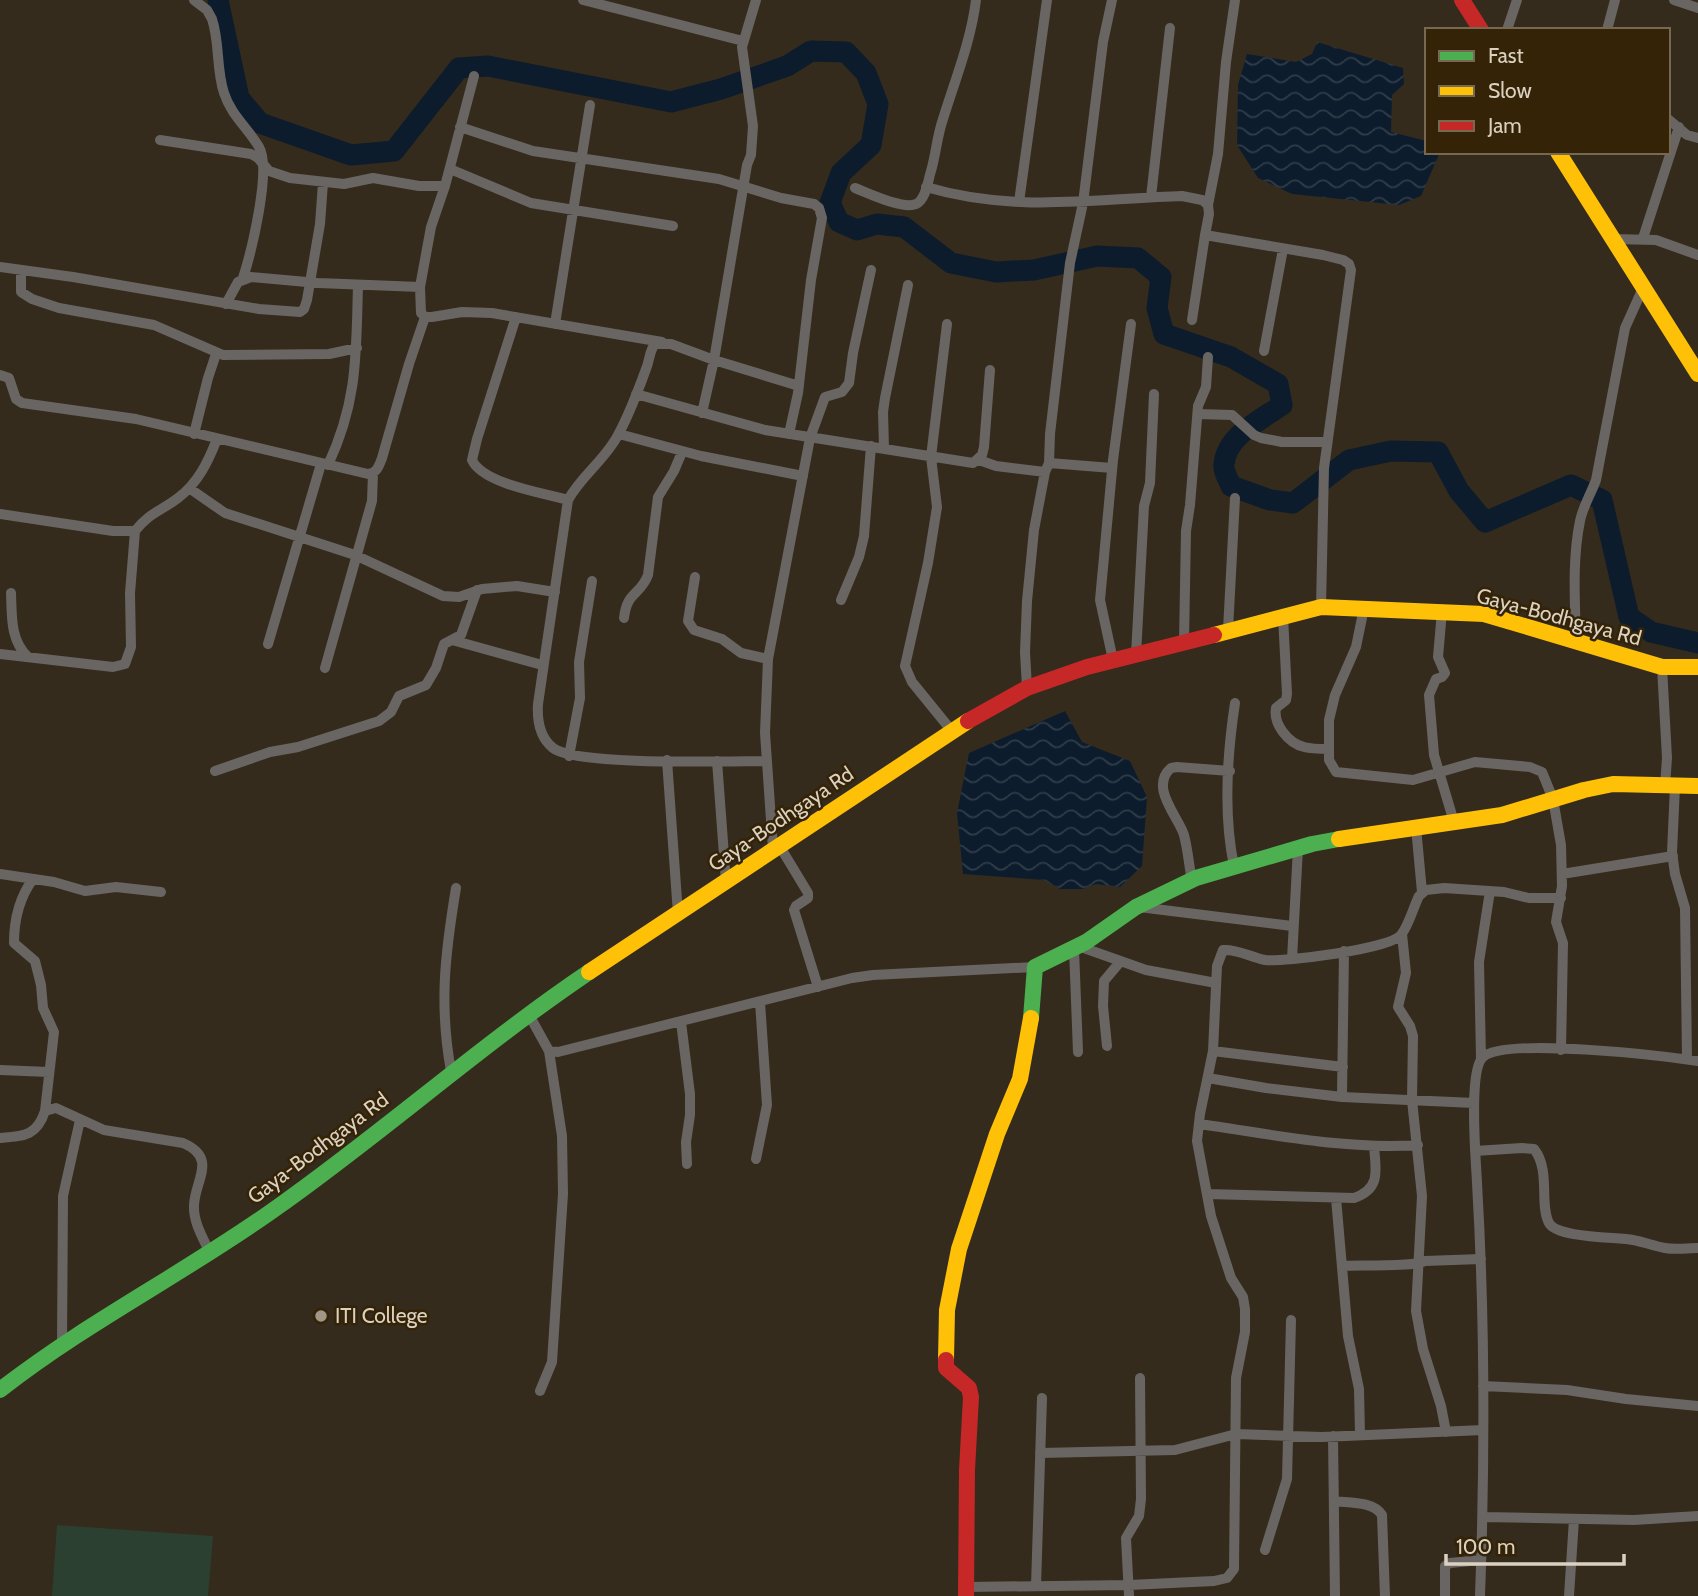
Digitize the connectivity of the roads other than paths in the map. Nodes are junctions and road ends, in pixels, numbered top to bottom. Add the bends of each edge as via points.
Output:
1 (194, 0) edge
2 (583, 0) edge
3 (756, 0) edge
4 (976, 0) edge
5 (1047, 0) edge
6 (1112, 0) edge
7 (1236, 0) edge
8 (1462, 0) edge
9 (1517, 0) edge
10 (1615, 0) edge
11 (1674, 0) edge
12 (628, 6) edge
13 (1698, 8) edge
14 (1170, 28) dead end
15 (1480, 28) edge
16 (1508, 28) edge
17 (1608, 28) edge
18 (743, 41) junction
19 (474, 76) dead end
20 (590, 105) dead end
21 (1670, 120) edge
22 (460, 127) junction
23 (1679, 127) junction
24 (1698, 138) edge
25 (160, 140) dead end
26 (1559, 154) edge
27 (582, 160) junction
28 (262, 162) junction
29 (450, 169) junction
30 (323, 183) junction
31 (445, 186) junction
32 (743, 186) junction
33 (926, 187) junction
34 (855, 188) dead end
35 (1152, 197) junction
36 (1019, 202) junction
37 (1083, 203) junction
38 (1208, 205) junction
39 (572, 210) junction
40 (673, 226) dead end
41 (1205, 235) junction
42 (1643, 238) junction
43 (1612, 239) junction
44 (1283, 249) junction
45 (1698, 255) edge
46 (0, 267) edge
47 (871, 270) dead end
48 (20, 271) junction
49 (243, 278) junction
50 (309, 283) junction
51 (358, 285) junction
52 (908, 285) dead end
53 (421, 287) junction
54 (1643, 288) junction
55 (226, 304) junction
56 (425, 317) junction
57 (516, 317) junction
58 (1192, 320) dead end
59 (555, 324) junction
60 (947, 324) dead end
61 (1131, 324) dead end
62 (662, 342) junction
63 (357, 348) junction
64 (1264, 351) dead end
65 (216, 354) junction
66 (1208, 358) dead end
67 (714, 360) junction
68 (990, 370) dead end
69 (1698, 374) edge
70 (0, 375) edge
71 (799, 386) junction
72 (636, 394) junction
73 (1154, 394) dead end
74 (702, 413) junction
75 (1198, 414) junction
76 (194, 434) junction
77 (619, 434) junction
78 (789, 434) junction
79 (810, 438) junction
80 (217, 439) junction
81 (1327, 442) junction
82 (870, 446) junction
83 (884, 448) junction
84 (682, 452) junction
85 (930, 457) junction
86 (979, 460) junction
87 (325, 464) junction
88 (1047, 467) junction
89 (1112, 468) junction
90 (373, 473) junction
91 (803, 476) junction
92 (189, 488) junction
93 (1235, 498) dead end
94 (568, 500) junction
95 (0, 514) edge
96 (135, 531) junction
97 (299, 535) junction
98 (355, 555) junction
99 (695, 577) dead end
100 (592, 581) dead end
101 (477, 590) junction
102 (555, 592) junction
103 (11, 593) dead end
104 (841, 600) dead end
105 (1321, 607) junction
106 (1364, 608) junction
107 (1442, 611) junction
108 (1283, 616) junction
109 (624, 618) dead end
110 (1228, 630) junction
111 (452, 640) junction
112 (1576, 641) junction
113 (1184, 642) junction
114 (268, 645) dead end
115 (0, 654) edge
116 (1136, 655) junction
117 (28, 657) junction
118 (768, 659) junction
119 (1113, 660) junction
120 (542, 665) junction
121 (1662, 667) junction
122 (1698, 667) edge
123 (325, 668) dead end
124 (1027, 688) junction
125 (1235, 703) dead end
126 (951, 730) junction
127 (1328, 749) junction
128 (569, 756) junction
129 (667, 760) junction
130 (717, 761) junction
131 (767, 761) junction
132 (215, 771) dead end
133 (1230, 771) junction
134 (1438, 774) junction
135 (1670, 786) junction
136 (1698, 786) edge
137 (1553, 799) junction
138 (1454, 822) junction
139 (1416, 827) junction
140 (776, 847) junction
141 (1298, 848) junction
142 (1673, 856) junction
143 (1234, 866) junction
144 (0, 874) edge
145 (1562, 874) junction
146 (33, 879) junction
147 (1192, 881) junction
148 (726, 882) junction
149 (456, 888) dead end
150 (1490, 891) junction
151 (161, 892) dead end
152 (1422, 892) junction
153 (1561, 898) junction
154 (1136, 907) junction
155 (678, 914) junction
156 (1292, 926) junction
157 (1402, 934) junction
158 (1076, 947) junction
159 (1344, 951) junction
160 (1292, 959) junction
161 (1121, 962) junction
162 (1035, 967) junction
163 (1216, 983) junction
164 (818, 987) junction
165 (760, 1002) junction
166 (528, 1013) junction
167 (681, 1022) junction
168 (1107, 1046) dead end
169 (1561, 1049) junction
170 (549, 1051) junction
171 (1213, 1051) junction
172 (1078, 1052) dead end
173 (1481, 1058) junction
174 (1692, 1060) edge
175 (1343, 1066) junction
176 (0, 1070) edge
177 (451, 1071) junction
178 (49, 1072) junction
179 (1208, 1078) junction
180 (1342, 1097) junction
181 (1412, 1100) junction
182 (1475, 1103) junction
183 (45, 1111) junction
184 (80, 1120) junction
185 (1199, 1124) junction
186 (0, 1138) edge
187 (1418, 1145) junction
188 (1374, 1147) junction
189 (1475, 1151) junction
190 (756, 1159) dead end
191 (687, 1164) dead end
192 (1208, 1194) junction
193 (1336, 1198) junction
194 (1698, 1248) edge
195 (210, 1253) junction
196 (1481, 1259) junction
197 (1418, 1265) junction
198 (1342, 1266) junction
199 (1291, 1320) dead end
200 (62, 1345) junction
201 (1140, 1378) dead end
202 (1483, 1386) junction
203 (0, 1390) edge
204 (540, 1391) dead end
205 (1042, 1398) dead end
206 (1698, 1406) edge
207 (1483, 1430) junction
208 (1446, 1432) junction
209 (1236, 1434) junction
210 (1360, 1435) junction
211 (1333, 1436) junction
212 (1286, 1437) junction
213 (1139, 1452) junction
214 (1040, 1453) junction
215 (1334, 1501) junction
216 (1698, 1516) edge
217 (1482, 1517) junction
218 (1574, 1520) junction
219 (1265, 1550) dead end
220 (1481, 1560) junction
221 (1036, 1586) junction
222 (966, 1591) edge
223 (1129, 1591) edge
224 (1335, 1596) edge
225 (1385, 1596) edge
226 (1445, 1596) edge
227 (1480, 1596) edge
228 (1569, 1596) edge

1 - 28 street via 212,19 225,97 259,147
2 - 12 street
3 - 18 street
4 - 33 street
5 - 36 street
6 - 37 street
7 - 38 street
8 - 15 street
9 - 16 street
10 - 17 street
11 - 13 street
12 - 18 street
14 - 35 street
18 - 32 street via 753,138
19 - 22 street
20 - 27 street
21 - 23 street
22 - 27 street via 522,149
22 - 29 street
23 - 24 street
23 - 42 street
25 - 28 street via 251,154
26 - 43 street
27 - 32 street
27 - 39 street
28 - 30 street via 277,175
28 - 49 street via 256,231
29 - 31 street
29 - 39 street via 531,203
30 - 31 street via 373,178
30 - 50 street
31 - 53 street via 431,228
32 - 67 street
32 - 71 street via 814,204 822,213
33 - 34 street via 914,205
33 - 36 street
35 - 37 street
35 - 38 street via 1182,196
36 - 37 street
37 - 88 street via 1070,263
38 - 41 street
39 - 40 street
39 - 59 street
41 - 44 street
41 - 58 street
42 - 43 street
42 - 45 street
43 - 54 street
44 - 64 street
44 - 81 street via 1343,260 1351,270
46 - 48 street
47 - 79 street via 849,383 842,392 825,397
48 - 55 street
48 - 65 street via 21,292 32,299 154,325
49 - 50 street
49 - 55 street
50 - 51 street
50 - 55 street via 300,312
51 - 53 street
51 - 63 street
52 - 83 street via 885,398
53 - 56 street
54 - 69 street
54 - 112 street via 1625,328 1594,486 1580,520
56 - 57 street via 462,312
56 - 90 street via 382,458
57 - 59 street
57 - 94 street via 472,460 497,480
59 - 62 street
60 - 85 street
61 - 89 street
62 - 67 street
62 - 72 street via 651,349
63 - 65 street via 329,354
63 - 87 street via 350,406 341,437
65 - 76 street
66 - 75 street
67 - 71 street
67 - 74 street
68 - 86 street
70 - 76 street via 9,378 22,403 136,419
71 - 78 street
72 - 74 street
72 - 77 street
73 - 116 street
74 - 78 street
75 - 81 street via 1232,415 1254,435 1282,442
75 - 113 street via 1185,543
76 - 80 street
77 - 84 street
77 - 94 street
78 - 79 street
79 - 82 street
79 - 91 street
80 - 87 street
80 - 92 street via 204,469
81 - 105 street
82 - 83 street
82 - 104 street via 864,536
83 - 85 street
84 - 91 street
84 - 109 street via 659,492 645,584 627,601
85 - 86 street via 969,463
85 - 126 street via 937,507 905,666 912,682
86 - 88 street via 996,466
87 - 90 street
87 - 97 street
88 - 89 street
88 - 124 street via 1029,569
89 - 119 street via 1100,600
90 - 98 street via 372,501
91 - 118 street
92 - 96 street via 146,517
92 - 97 street via 225,513
93 - 110 street
94 - 102 street
95 - 96 street
96 - 117 street via 131,647 125,664 113,667
97 - 98 street
97 - 114 street
98 - 101 street via 443,596 459,597
98 - 123 street
99 - 118 street via 690,626 741,653
100 - 128 street
101 - 102 street via 517,586
101 - 111 street via 460,635
102 - 120 street
103 - 117 street via 15,638
105 - 106 street, Gaya-Bodhgaya Rd
105 - 108 street, Gaya-Bodhgaya Rd
106 - 107 street, Gaya-Bodhgaya Rd
106 - 127 street via 1356,647 1331,709
107 - 112 street, Gaya-Bodhgaya Rd via 1498,618
107 - 134 street via 1438,657 1445,673 1436,679 1429,695
108 - 110 street, Gaya-Bodhgaya Rd
108 - 127 street via 1287,694 1276,708 1275,720 1299,745
110 - 113 street, Gaya-Bodhgaya Rd
111 - 120 street
111 - 132 street via 444,644 426,685 399,696 391,712 379,721
112 - 121 street, Gaya-Bodhgaya Rd
113 - 116 street, Gaya-Bodhgaya Rd
115 - 117 street
116 - 119 street, Gaya-Bodhgaya Rd
118 - 131 street
119 - 124 street, Gaya-Bodhgaya Rd
120 - 128 street via 539,725 550,745
121 - 122 street, Gaya-Bodhgaya Rd
121 - 135 street
124 - 126 street, Gaya-Bodhgaya Rd
125 - 133 street
126 - 140 street, Gaya-Bodhgaya Rd
127 - 134 street via 1336,772 1413,780
128 - 129 street
129 - 130 street
129 - 155 street
130 - 131 street
130 - 148 street
131 - 140 street
133 - 143 street via 1227,827
133 - 147 street via 1177,767 1165,777 1165,797 1184,836
134 - 137 street via 1470,762 1536,768 1546,777
134 - 138 street
135 - 136 street
135 - 137 street via 1613,784
135 - 142 street
137 - 138 street via 1515,812
137 - 145 street
138 - 139 street
139 - 141 street
139 - 152 street
140 - 148 street, Gaya-Bodhgaya Rd
140 - 164 street via 808,893 794,910
141 - 143 street
141 - 156 street
142 - 145 street
142 - 174 street via 1685,908
143 - 147 street
144 - 146 street
145 - 153 street
146 - 151 street via 85,891 117,887
146 - 178 street via 21,898 14,943 32,957 38,969 43,1008 54,1031
147 - 154 street
148 - 155 street, Gaya-Bodhgaya Rd
149 - 177 street via 443,981
150 - 152 street via 1444,888
150 - 153 street
150 - 173 street via 1479,962
152 - 157 street
153 - 169 street via 1556,922 1563,943
154 - 156 street
154 - 158 street
155 - 166 street, Gaya-Bodhgaya Rd
156 - 160 street
157 - 159 street via 1381,945
157 - 181 street via 1406,973 1398,1007 1413,1036
158 - 161 street
158 - 162 street
158 - 172 street
159 - 160 street
159 - 175 street
160 - 163 street via 1265,960 1223,950
161 - 163 street
161 - 168 street via 1104,981
162 - 164 street via 873,975
162 - 222 street via 1019,1080 962,1234 947,1317 946,1368 963,1381 971,1397
163 - 171 street
164 - 165 street
165 - 167 street
165 - 190 street via 767,1105
166 - 170 street
166 - 177 street, Gaya-Bodhgaya Rd
167 - 170 street via 578,1049
167 - 191 street via 689,1080
169 - 173 street via 1506,1050
169 - 174 street
170 - 204 street via 562,1136 563,1194 552,1362
171 - 175 street
171 - 179 street
173 - 182 street
175 - 180 street
176 - 178 street
177 - 195 street, Gaya-Bodhgaya Rd via 291,1198
178 - 183 street
179 - 180 street
179 - 185 street
180 - 181 street
181 - 182 street
181 - 187 street
182 - 189 street
183 - 184 street via 56,1108
183 - 186 street via 29,1134
184 - 195 street via 104,1130 193,1147 202,1161 195,1216
184 - 200 street via 63,1196
185 - 188 street
185 - 192 street via 1198,1148
187 - 188 street
187 - 197 street via 1422,1196
188 - 193 street via 1376,1172 1370,1189 1354,1198
189 - 194 street via 1534,1149 1543,1171 1548,1221 1555,1229 1663,1248
189 - 196 street
192 - 193 street
192 - 209 street via 1227,1266 1245,1309 1236,1378
193 - 198 street
195 - 200 street, Gaya-Bodhgaya Rd
196 - 197 street
196 - 202 street
197 - 198 street
197 - 208 street via 1419,1332
198 - 210 street via 1348,1336 1359,1389
199 - 212 street
200 - 203 street, Gaya-Bodhgaya Rd
201 - 213 street
202 - 206 street via 1567,1390
202 - 207 street
205 - 214 street
207 - 208 street
207 - 217 street
208 - 210 street
209 - 212 street
209 - 213 street via 1187,1449
209 - 223 street via 1231,1575
210 - 211 street
211 - 212 street
211 - 215 street
212 - 219 street via 1287,1479
213 - 214 street
213 - 223 street via 1141,1510 1126,1538
214 - 221 street
215 - 224 street
215 - 225 street via 1371,1506 1382,1515
216 - 218 street
217 - 218 street
217 - 220 street
218 - 228 street
220 - 226 street via 1446,1566
220 - 227 street
221 - 222 street
221 - 223 street

